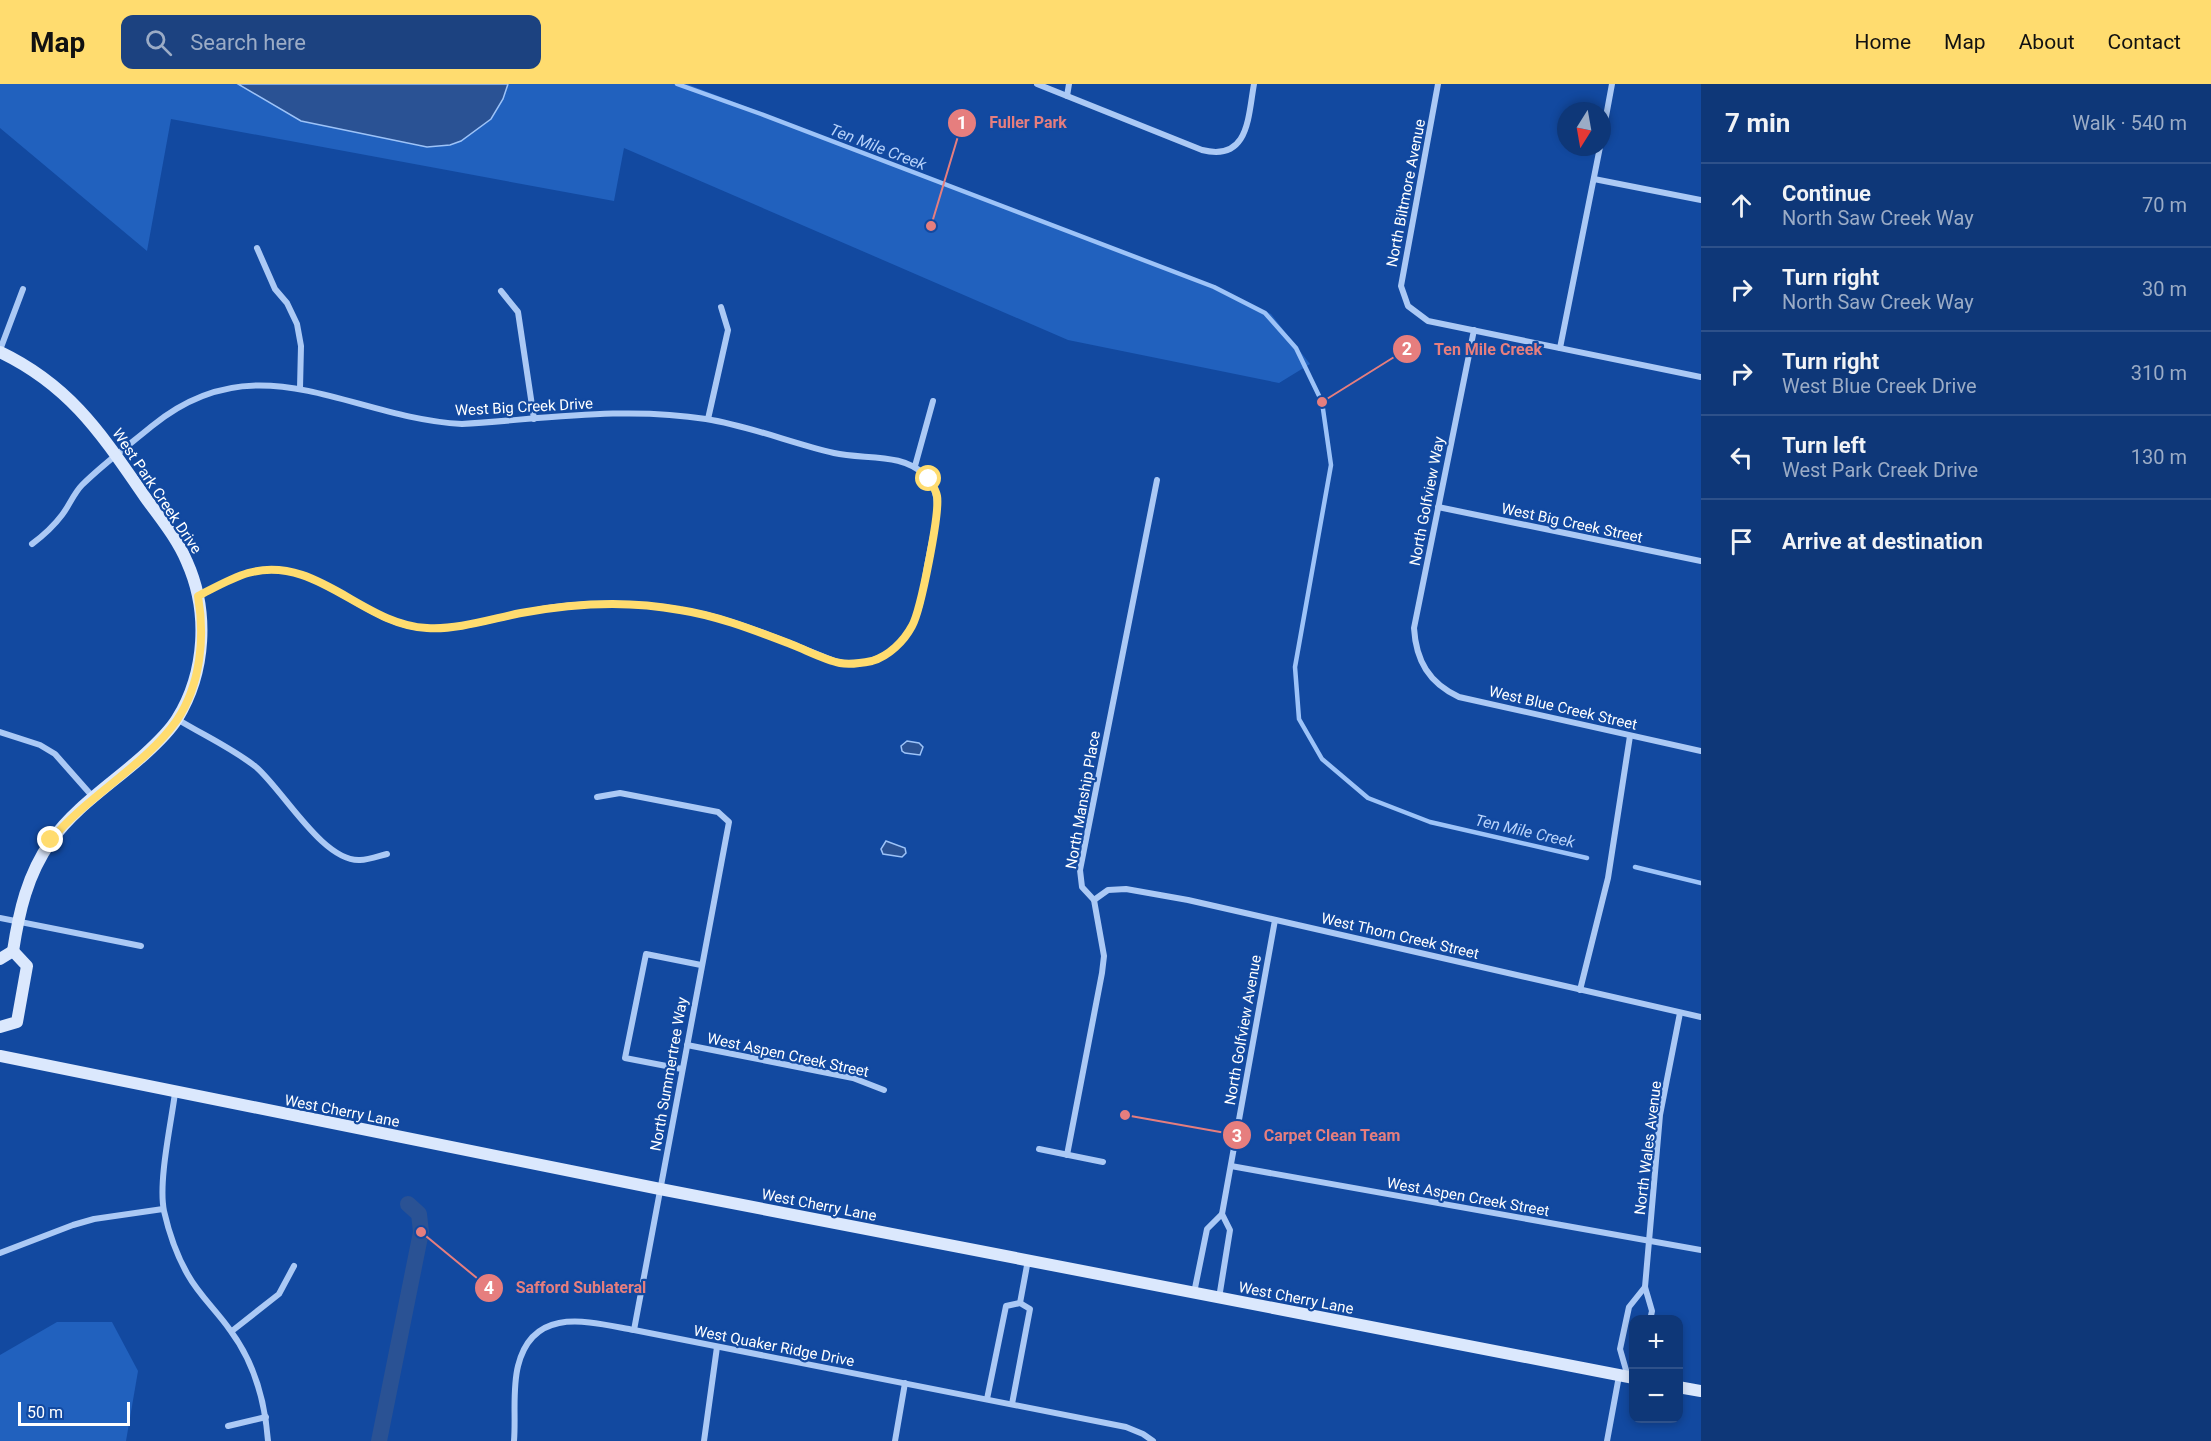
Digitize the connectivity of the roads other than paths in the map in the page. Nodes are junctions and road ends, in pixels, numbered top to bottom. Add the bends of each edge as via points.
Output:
1 (1037, 84) edge
2 (1069, 84) edge
3 (1254, 84) edge
4 (1438, 84) edge
5 (1612, 84) edge
6 (1066, 96) junction
7 (1609, 102) edge
8 (1598, 156) edge
9 (1594, 179) junction
10 (1701, 200) edge
11 (257, 248) dead end
12 (23, 289) dead end
13 (501, 291) dead end
14 (721, 307) dead end
15 (1474, 330) junction
16 (1560, 348) junction
17 (0, 351) edge
18 (1701, 376) edge
19 (300, 388) junction
20 (933, 401) dead end
21 (534, 419) junction
22 (708, 419) junction
23 (117, 455) junction
24 (915, 466) junction
25 (1157, 480) dead end
26 (1438, 507) junction
27 (32, 544) dead end
28 (1701, 561) edge
29 (198, 596) junction
30 (1428, 673) joint
31 (177, 719) junction
32 (0, 732) edge
33 (1630, 736) junction
34 (1701, 751) edge
35 (94, 797) junction
36 (597, 797) dead end
37 (387, 854) dead end
38 (1094, 900) junction
39 (0, 918) edge
40 (1275, 920) junction
41 (18, 921) junction
42 (141, 946) dead end
43 (13, 951) junction
44 (0, 959) edge
45 (701, 965) junction
46 (1580, 990) junction
47 (1680, 1013) junction
48 (1701, 1017) edge
49 (0, 1027) edge
50 (687, 1045) junction
51 (0, 1056) edge
52 (682, 1069) junction
53 (884, 1090) dead end
54 (175, 1093) junction
55 (1039, 1149) dead end
56 (1067, 1155) junction
57 (1103, 1162) dead end
58 (1231, 1166) junction
59 (660, 1190) junction
60 (163, 1209) junction
61 (1222, 1214) junction
62 (1649, 1241) junction
63 (1701, 1250) edge
64 (0, 1253) edge
65 (1028, 1260) junction
66 (294, 1266) dead end
67 (1645, 1287) junction
68 (1194, 1294) junction
69 (1218, 1299) junction
70 (1020, 1303) junction
71 (1651, 1315) edge
72 (634, 1330) junction
73 (232, 1331) junction
74 (717, 1347) junction
75 (1629, 1375) edge
76 (905, 1383) junction
77 (1683, 1387) edge
78 (1701, 1391) edge
79 (987, 1399) junction
80 (1012, 1404) junction
81 (266, 1417) junction
82 (228, 1426) dead end
83 (268, 1441) edge
84 (514, 1441) edge
85 (704, 1441) edge
86 (895, 1441) edge
87 (1153, 1441) edge
88 (1607, 1441) edge

1 - 6 street
2 - 6 street
3 - 6 street via 1240,142 1216,153
4 - 15 street, North Biltmore Avenue via 1401,285 1408,306 1428,321
5 - 7 street
8 - 9 street
9 - 10 street
9 - 16 street
11 - 19 street via 275,289 297,324
12 - 17 street, West Park Creek Drive
13 - 21 street via 518,312
14 - 22 street via 728,330
15 - 16 street
15 - 26 street, North Golfview Way
16 - 18 street
17 - 23 main road, West Park Creek Drive via 72,400
19 - 21 street, West Big Creek Drive via 436,422
19 - 23 street, West Big Creek Drive via 251,385 200,397 169,413
20 - 24 street
21 - 22 street, West Big Creek Drive via 624,413
22 - 24 street, West Big Creek Drive via 837,453 898,460
23 - 27 street, West Big Creek Drive via 81,486 47,533
23 - 29 main road, West Park Creek Drive via 180,547
24 - 29 street via 929,479 937,495 919,609 903,640 890,652 858,664 840,663 709,615 638,604 551,608 447,627 412,627 379,615 309,576 281,570 247,573
25 - 38 street, North Manship Place via 1080,870 1082,887
26 - 28 street, West Big Creek Street
26 - 30 street, North Golfview Way via 1413,628 1414,643
29 - 31 main road, West Park Creek Drive via 201,648 193,682
30 - 33 street, West Blue Creek Street via 1443,689 1459,697
31 - 35 main road, West Park Creek Drive via 143,756
31 - 37 street via 257,768 327,846 359,861
32 - 35 street via 40,744 55,754
33 - 34 street, West Blue Creek Street
33 - 46 street via 1608,878
35 - 41 main road, West Park Creek Drive via 62,827 42,855 27,887
36 - 45 street, North Summertree Way via 620,793 718,812 729,822
38 - 40 street, West Thorn Creek Street via 1108,890 1126,889
38 - 56 street, North Manship Place via 1104,956
39 - 41 street
40 - 46 street, West Thorn Creek Street
40 - 58 street, North Golfview Avenue
41 - 42 street
41 - 43 main road, West Park Creek Drive
43 - 44 main road
43 - 49 main road via 27,966 17,1022
45 - 50 street, North Summertree Way
45 - 52 street via 646,954 625,1058
46 - 47 street, West Thorn Creek Street
47 - 48 street, West Thorn Creek Street
47 - 62 street, North Wales Avenue via 1660,1115
50 - 52 street, North Summertree Way
50 - 53 street, West Aspen Creek Street via 853,1078
51 - 54 main road, West Cherry Lane
52 - 59 street, North Summertree Way
54 - 59 main road, West Cherry Lane
54 - 60 street
55 - 56 street
56 - 57 street
58 - 61 street, North Golfview Avenue
58 - 62 street, West Aspen Creek Street
59 - 65 main road, West Cherry Lane
59 - 72 street, North Summertree Way
60 - 64 street via 94,1219
60 - 73 street via 189,1277
61 - 68 street, North Golfview Avenue via 1207,1229
61 - 69 street, North Golfview Avenue via 1230,1230
62 - 63 street, West Aspen Creek Street
62 - 67 street, North Wales Avenue
65 - 68 main road, West Cherry Lane
65 - 70 street
66 - 73 street via 279,1294
67 - 71 street, North Wales Avenue
67 - 75 street, North Wales Avenue via 1629,1307 1620,1349
68 - 69 main road, West Cherry Lane
69 - 75 main road, West Cherry Lane
70 - 79 street via 1006,1306
70 - 80 street via 1030,1309
72 - 74 street, West Quaker Ridge Drive
72 - 84 street, West Quaker Ridge Drive via 567,1320 534,1335 518,1365
73 - 81 street via 253,1370
74 - 76 street, West Quaker Ridge Drive
74 - 85 street
75 - 88 street, North Wales Avenue
76 - 79 street, West Quaker Ridge Drive
76 - 86 street
77 - 78 main road
79 - 80 street, West Quaker Ridge Drive
80 - 87 street via 1126,1427
81 - 82 street
81 - 83 street

